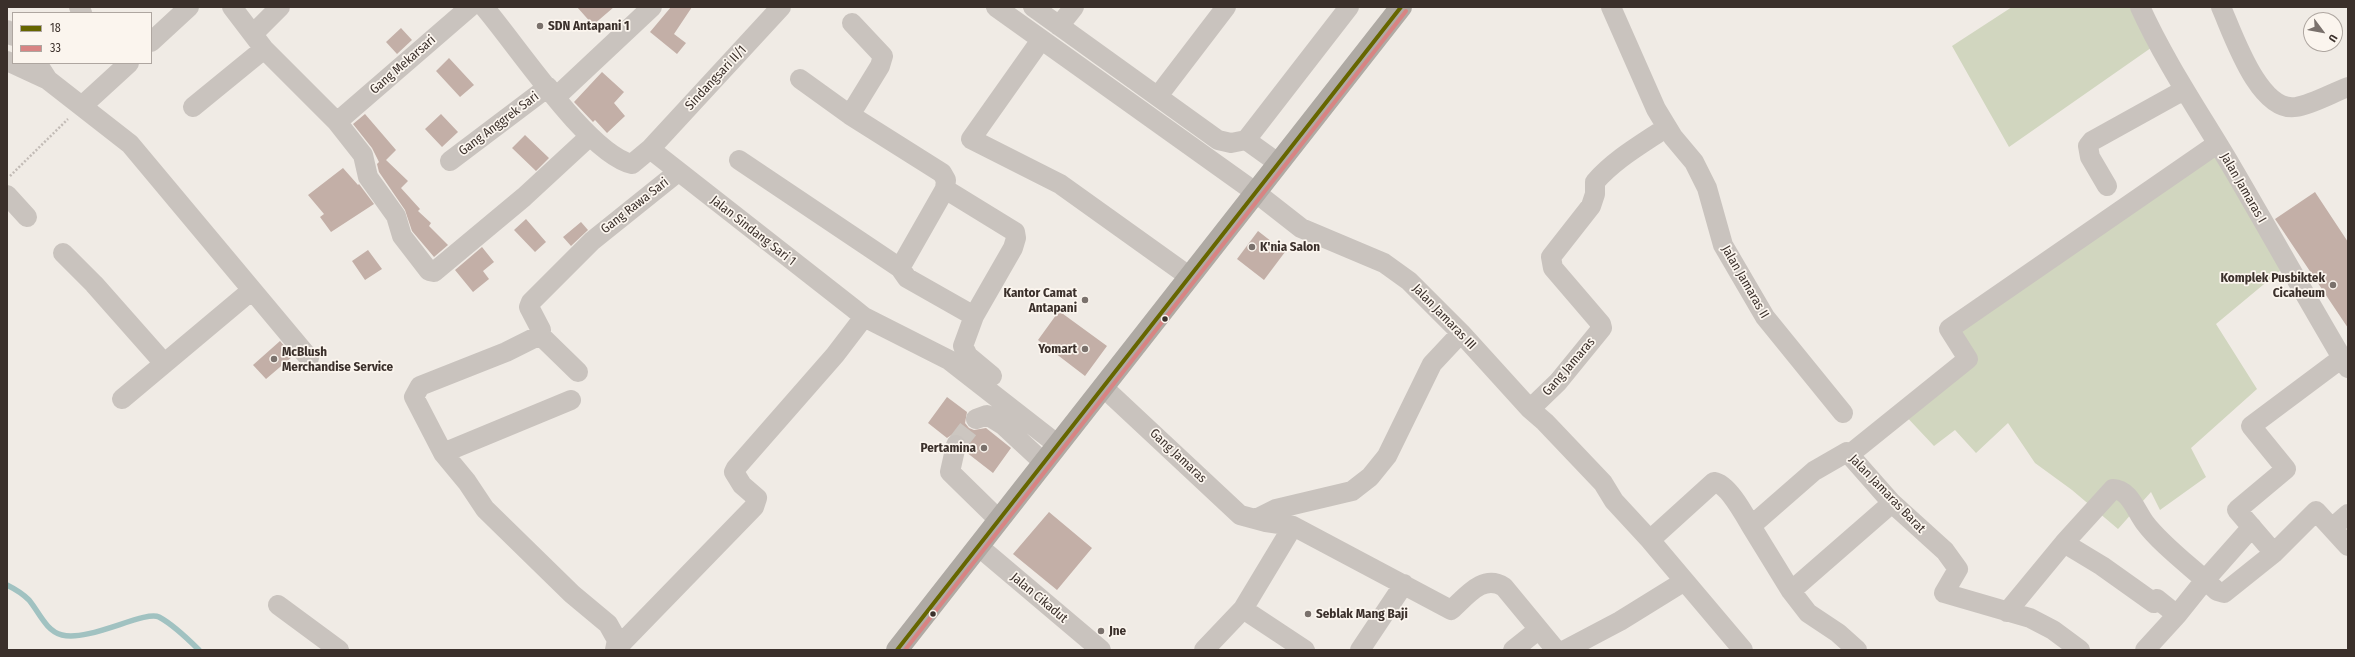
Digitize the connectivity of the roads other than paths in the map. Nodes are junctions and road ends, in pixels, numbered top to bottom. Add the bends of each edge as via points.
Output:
1 (189, 7) edge
2 (232, 7) edge
3 (280, 7) edge
4 (470, 7) edge
5 (484, 7) edge
6 (652, 7) edge
7 (782, 7) edge
8 (996, 7) edge
9 (1033, 7) edge
10 (1074, 7) edge
11 (1226, 7) edge
12 (1349, 7) edge
13 (1401, 7) edge
14 (1611, 7) edge
15 (2140, 7) edge
16 (2221, 7) edge
17 (852, 23) dead end
18 (1059, 26) junction
19 (1041, 40) junction
20 (152, 41) edge
21 (258, 41) junction
22 (13, 64) edge
23 (38, 64) edge
24 (128, 64) edge
25 (48, 80) junction
26 (800, 80) dead end
27 (2348, 87) edge
28 (2184, 90) junction
29 (552, 92) junction
30 (1158, 96) junction
31 (82, 106) junction
32 (193, 107) dead end
33 (850, 115) junction
34 (337, 122) junction
35 (1667, 127) junction
36 (589, 137) junction
37 (1246, 140) junction
38 (2217, 144) junction
39 (650, 149) junction
40 (739, 160) dead end
41 (450, 161) dead end
42 (1278, 163) junction
43 (678, 172) junction
44 (2107, 186) dead end
45 (945, 189) junction
46 (1255, 192) junction
47 (7, 195) edge
48 (27, 217) dead end
49 (63, 253) dead end
50 (900, 268) junction
51 (1190, 276) junction
52 (252, 290) junction
53 (974, 316) junction
54 (864, 317) junction
55 (1461, 333) junction
56 (540, 335) junction
57 (309, 358) dead end
58 (163, 362) junction
59 (2345, 363) edge
60 (578, 372) dead end
61 (1103, 387) junction
62 (122, 398) dead end
63 (571, 400) dead end
64 (1530, 409) junction
65 (1843, 413) dead end
66 (976, 419) dead end
67 (1062, 439) junction
68 (956, 445) tunnel mouth
69 (443, 453) junction
70 (1850, 454) junction
71 (1044, 462) junction
72 (1892, 503) junction
73 (2348, 514) edge
74 (1256, 519) junction
75 (999, 520) junction
76 (1293, 526) junction
77 (1751, 526) junction
78 (2252, 527) junction
79 (2332, 528) junction
80 (1650, 540) junction
81 (2064, 543) junction
82 (978, 546) junction
83 (2348, 546) edge
84 (2274, 553) junction
85 (2204, 580) junction
86 (1684, 582) junction
87 (1404, 584) junction
88 (1791, 591) junction
89 (278, 605) dead end
90 (1242, 609) junction
91 (2007, 612) junction
92 (2177, 615) junction
93 (1538, 630) junction
94 (340, 650) edge
95 (615, 650) edge
96 (897, 650) edge
97 (1101, 650) edge
98 (1204, 650) edge
99 (1305, 650) edge
100 (1360, 650) edge
101 (1513, 650) edge
102 (1556, 650) edge
103 (1565, 650) edge
104 (1743, 650) edge
105 (1858, 650) edge
106 (2080, 650) edge
107 (2145, 650) edge

1 - 20 street
2 - 21 street
3 - 21 street
4 - 34 street, Gang Mekarsari
5 - 29 street
6 - 29 street, Gang Anggrek Sari
7 - 39 street, Sindangsari II/1
8 - 19 street, Jalan Jamaras III
9 - 18 street
10 - 18 street
11 - 30 street
12 - 37 street
13 - 42 highway
14 - 35 street, Jalan Jamaras II via 1656,109
15 - 28 street, Jalan Jamaras I
16 - 27 street via 2239,48 2262,90 2276,104 2295,107
17 - 33 street via 883,56 880,66
18 - 30 street
19 - 46 street, Jalan Jamaras III
19 - 51 street via 971,139 1060,184
21 - 32 street
21 - 34 street
22 - 25 street
23 - 25 street
24 - 31 street
25 - 31 street
26 - 33 street
28 - 38 street, Jalan Jamaras I
28 - 44 street via 2092,141 2088,146 2090,158
29 - 36 street
29 - 41 street, Gang Anggrek Sari
30 - 37 street via 1218,140 1231,143
31 - 52 street via 130,144
33 - 45 street via 942,173 946,180
34 - 36 street via 363,154 368,177 396,216 402,236 429,271 434,272 524,197
35 - 64 street, Gang Jamaras via 1619,159 1598,178 1591,206 1551,257 1553,268 1602,328 1558,382
35 - 65 street, Jalan Jamaras II via 1694,162 1707,188 1723,244 1764,317
36 - 39 street via 620,159 632,164
37 - 42 street
38 - 59 street, Jalan Jamaras I
38 - 70 street via 1949,329 1968,359
39 - 43 street, Jalan Sindang Sari 1
40 - 50 street
42 - 46 highway
43 - 54 street, Jalan Sindang Sari 1
43 - 56 street, Gang Rawa Sari via 592,240 531,302 529,306 541,330
45 - 50 street
45 - 53 street via 1015,232 1013,248
46 - 51 highway
46 - 55 street, Jalan Jamaras III via 1307,232 1327,237 1384,263 1409,281
47 - 48 street
49 - 58 street
50 - 53 street via 907,278
51 - 61 highway
52 - 57 street
52 - 58 street
53 - 67 street via 963,346 968,356
54 - 67 street, Jalan Sindang Sari 1 via 949,360
54 - 95 street via 835,355 736,468 734,472 737,479 757,498 754,507
55 - 64 street, Jalan Jamaras III
55 - 74 street via 1432,364 1387,456 1370,477 1352,491 1276,509
56 - 60 street
56 - 69 street via 506,352 420,386 414,397
58 - 62 street
59 - 78 street via 2251,426 2286,468 2237,510
61 - 67 highway
61 - 74 street, Gang Jamaras via 1240,515
63 - 69 street
64 - 80 street, Jalan Jamaras III via 1603,483 1614,501
66 - 71 street via 987,415 1003,425
67 - 71 highway
68 - 75 street via 950,472
69 - 95 street via 485,509 505,530 572,594 608,624 617,640
70 - 72 street, Jalan Jamaras Barat
70 - 77 street, Jalan Jamaras Barat via 1843,453 1814,472
71 - 75 highway
72 - 88 street
72 - 91 street, Jalan Jamaras Barat via 1945,551 1958,569 1944,593
73 - 79 street
74 - 76 street, Gang Jamaras
75 - 82 highway
76 - 87 street, Gang Jamaras
76 - 90 street
77 - 80 street via 1721,484 1714,482
77 - 88 street
78 - 84 street
78 - 85 street
79 - 83 street
79 - 84 street via 2316,510
80 - 86 street
81 - 85 street via 2113,489 2119,489 2127,495 2146,525
81 - 91 street
81 - 92 street via 2154,603 2157,599
82 - 96 highway
82 - 97 street, Jalan Cikadut
84 - 85 street via 2224,593 2217,592
85 - 92 street
86 - 103 street via 1620,621
86 - 104 street
87 - 93 street, Gang Jamaras via 1451,610 1483,583 1496,582 1504,587
87 - 100 street
88 - 105 street via 1808,613
89 - 94 street
90 - 98 street
90 - 99 street
91 - 106 street, Jalan Jamaras Barat via 2030,618 2054,630
92 - 107 street
93 - 101 street
93 - 102 street, Gang Jamaras

